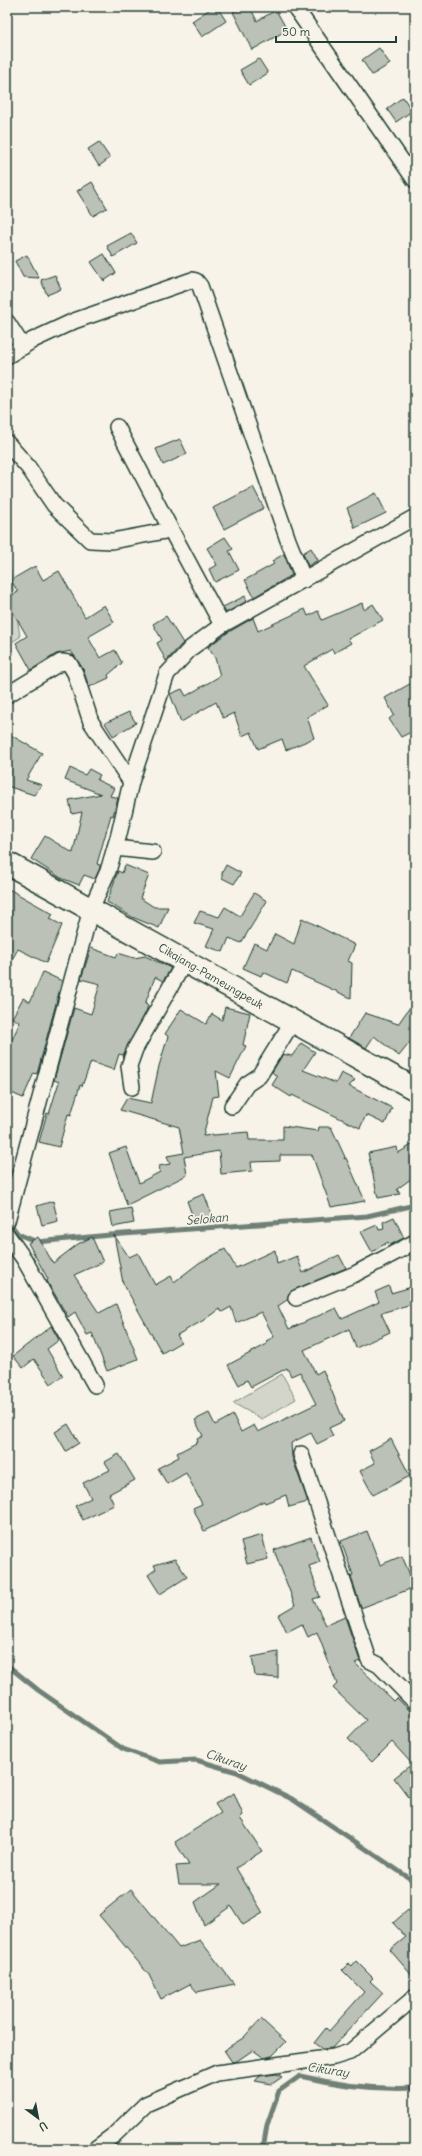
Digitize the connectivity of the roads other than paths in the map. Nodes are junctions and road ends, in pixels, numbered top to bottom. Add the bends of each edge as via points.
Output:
1 (295, 7) edge
2 (415, 180) edge
3 (7, 322) edge
4 (23, 347) junction
5 (7, 356) edge
6 (117, 427) dead end
7 (7, 443) edge
8 (415, 517) edge
9 (171, 530) junction
10 (304, 580) junction
11 (222, 625) junction
12 (7, 695) edge
13 (132, 782) junction
14 (115, 848) junction
15 (153, 852) dead end
16 (7, 863) edge
17 (91, 909) junction
18 (185, 961) junction
19 (293, 1022) junction
20 (132, 1087) dead end
21 (415, 1089) edge
22 (232, 1106) dead end
23 (8, 1218) edge
24 (7, 1235) edge
25 (415, 1242) edge
26 (296, 1298) dead end
27 (94, 1385) dead end
28 (301, 1454) dead end
29 (415, 1702) edge
30 (415, 1997) edge
31 (95, 2149) edge

1 - 2 street
3 - 4 street
4 - 5 street
4 - 10 street via 74,321 196,280
6 - 9 street
7 - 9 street via 28,467 54,505 90,540 112,541
8 - 10 street
9 - 11 street
10 - 11 street
11 - 13 street via 191,648 167,674
12 - 13 street via 61,662 69,663 75,673 91,722
13 - 14 street
14 - 15 street
14 - 17 street
16 - 17 main road, Cikajang-Pameungpeuk
17 - 18 main road, Cikajang-Pameungpeuk
17 - 23 street
18 - 19 main road, Cikajang-Pameungpeuk
18 - 20 street via 135,1049 129,1066
19 - 21 main road, Cikajang-Pameungpeuk
19 - 22 street via 258,1076 247,1084
24 - 27 street via 24,1259
25 - 26 street via 355,1274
28 - 29 street via 369,1660 379,1665
30 - 31 street via 346,2054 217,2073 146,2104 114,2135

